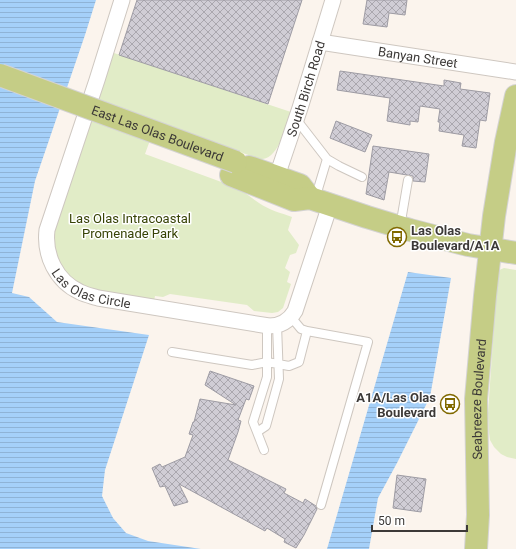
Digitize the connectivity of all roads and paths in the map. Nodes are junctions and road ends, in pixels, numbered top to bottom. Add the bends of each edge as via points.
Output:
1 (122, 0) edge
2 (333, 0) edge
3 (320, 42) junction
4 (516, 72) edge
5 (0, 75) edge
6 (0, 90) edge
7 (516, 96) edge
8 (296, 119) junction
9 (326, 159) junction
10 (233, 168) junction
11 (277, 176) junction
12 (362, 177) dead end
13 (408, 180) dead end
14 (319, 201) junction
15 (400, 228) junction
16 (490, 249) junction
17 (516, 253) edge
18 (291, 316) junction
19 (272, 326) junction
20 (307, 331) junction
21 (172, 352) dead end
22 (267, 362) junction
23 (278, 364) junction
24 (257, 432) junction
25 (264, 450) dead end
26 (321, 505) dead end
27 (476, 549) edge

1 - 19 street, Las Olas Circle via 49,220 46,238 52,266 64,281 80,292 98,298
2 - 3 street, South Birch Road
3 - 4 street, Banyan Street
3 - 8 street, South Birch Road
5 - 10 main road, East Las Olas Boulevard, bridge
6 - 10 main road, East Las Olas Boulevard
7 - 16 main road, Seabreeze Boulevard via 506,142
8 - 9 lane
8 - 11 street, South Birch Road
9 - 12 lane
9 - 14 lane
10 - 11 main road, East Las Olas Boulevard
10 - 14 main road, East Las Olas Boulevard via 294,200
11 - 14 main road, East Las Olas Boulevard via 300,185
13 - 15 lane
14 - 15 main road, East Las Olas Boulevard
14 - 18 street via 297,305
15 - 16 main road, East Las Olas Boulevard
16 - 17 main road, East Las Olas Boulevard
16 - 27 main road, Seabreeze Boulevard via 476,399
18 - 19 street via 282,324
18 - 20 lane via 301,329
19 - 22 lane
19 - 23 lane
20 - 23 lane via 298,362 289,366
20 - 26 lane via 368,342
21 - 22 lane via 252,365
22 - 23 lane
22 - 24 lane via 267,376 253,422
23 - 24 lane via 279,379 266,426
24 - 25 lane

